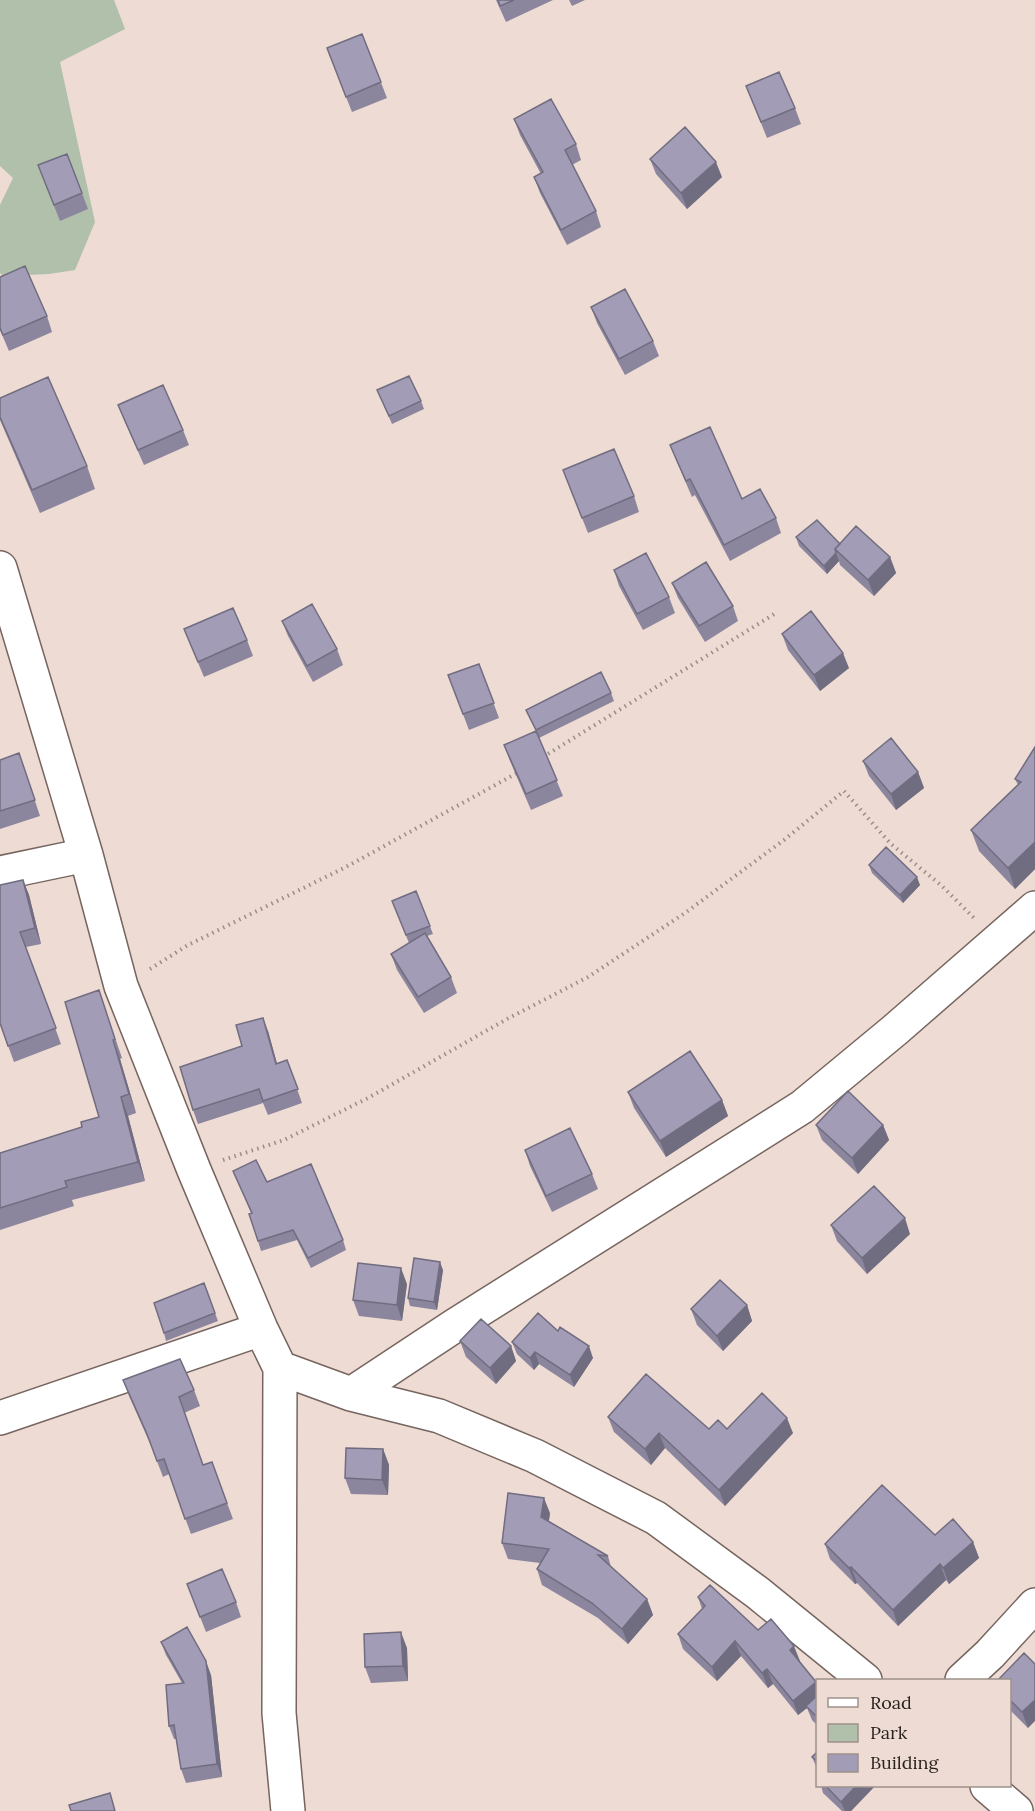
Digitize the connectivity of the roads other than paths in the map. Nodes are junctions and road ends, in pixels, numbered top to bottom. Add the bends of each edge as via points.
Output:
1 (0, 568) edge
2 (86, 855) junction
3 (0, 873) edge
4 (1035, 908) edge
5 (261, 1329) junction
6 (280, 1368) junction
7 (351, 1394) junction
8 (0, 1418) edge
9 (1035, 1605) edge
10 (864, 1679) edge
11 (963, 1679) edge
12 (989, 1787) edge
13 (288, 1811) edge
14 (1016, 1811) edge

1 - 2 street
2 - 3 street
2 - 5 street via 121,986
4 - 7 street via 802,1107
5 - 6 street
5 - 8 street
6 - 7 street
6 - 13 street via 279,1713
7 - 10 street via 439,1416 535,1456 656,1518 758,1593
9 - 11 street
12 - 14 street

